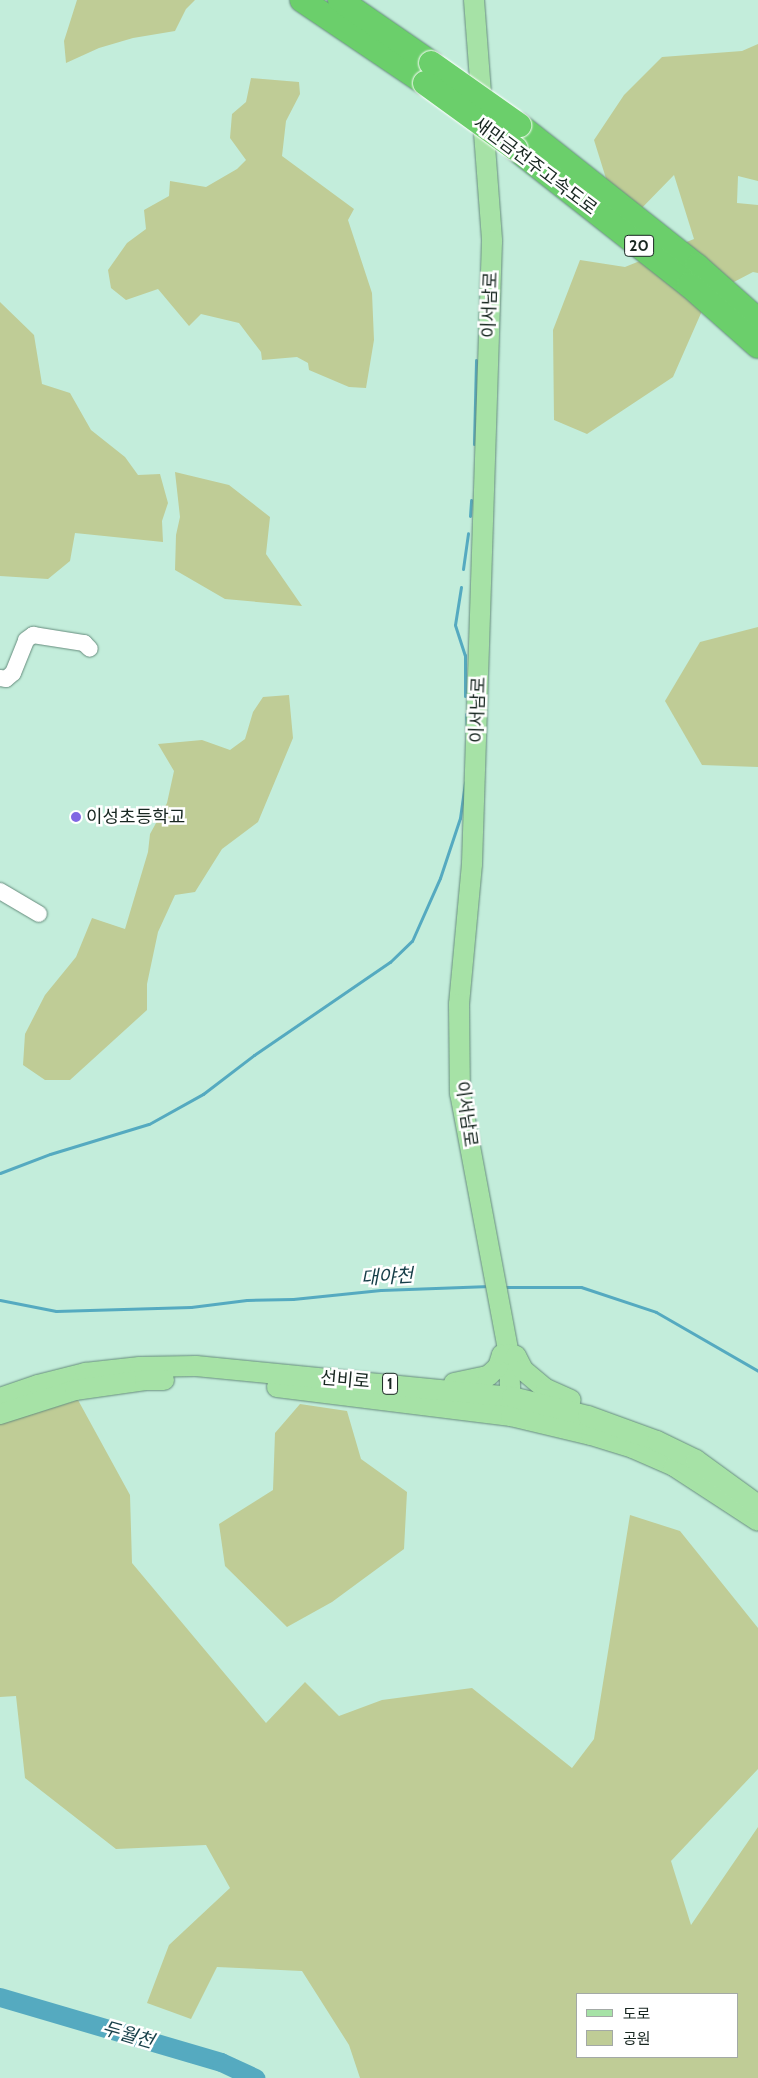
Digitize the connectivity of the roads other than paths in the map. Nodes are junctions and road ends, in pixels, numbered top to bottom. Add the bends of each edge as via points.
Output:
1 (302, 0) edge
2 (340, 0) edge
3 (474, 0) edge
4 (428, 73) junction
5 (758, 320) edge
6 (758, 346) edge
7 (90, 649) dead end
8 (0, 678) edge
9 (0, 892) edge
10 (39, 914) dead end
11 (509, 1354) junction
12 (452, 1390) junction
13 (0, 1398) edge
14 (512, 1406) junction
15 (0, 1414) edge
16 (588, 1416) junction
17 (758, 1504) edge
18 (758, 1521) edge

1 - 4 highway, 새만금전주고속도로 / 20
2 - 4 highway, 새만금전주고속도로 / 20
3 - 11 main road, 이서남로 via 492,241 479,709 472,864 459,1004 460,1093
4 - 5 highway, 새만금전주고속도로 / 20, bridge via 519,125 697,266
4 - 6 highway, 새만금전주고속도로 / 20, bridge
7 - 8 street via 84,642 33,635 26,640 13,673 6,679
9 - 10 street
11 - 12 main road via 502,1355 498,1367 488,1376 474,1381 455,1381
11 - 14 main road, 이서남로
11 - 16 main road via 516,1356 523,1370 546,1389 588,1407
12 - 13 main road, 선비로 / 1 via 204,1366 140,1367 85,1373
12 - 14 main road, 선비로 / 1
14 - 15 main road, 선비로 / 1 via 358,1396 200,1380 146,1380 75,1390
14 - 16 main road, 선비로 / 1
14 - 18 main road, 선비로 / 1 via 633,1448 674,1466
16 - 17 main road, 선비로 / 1 via 657,1441 696,1460

